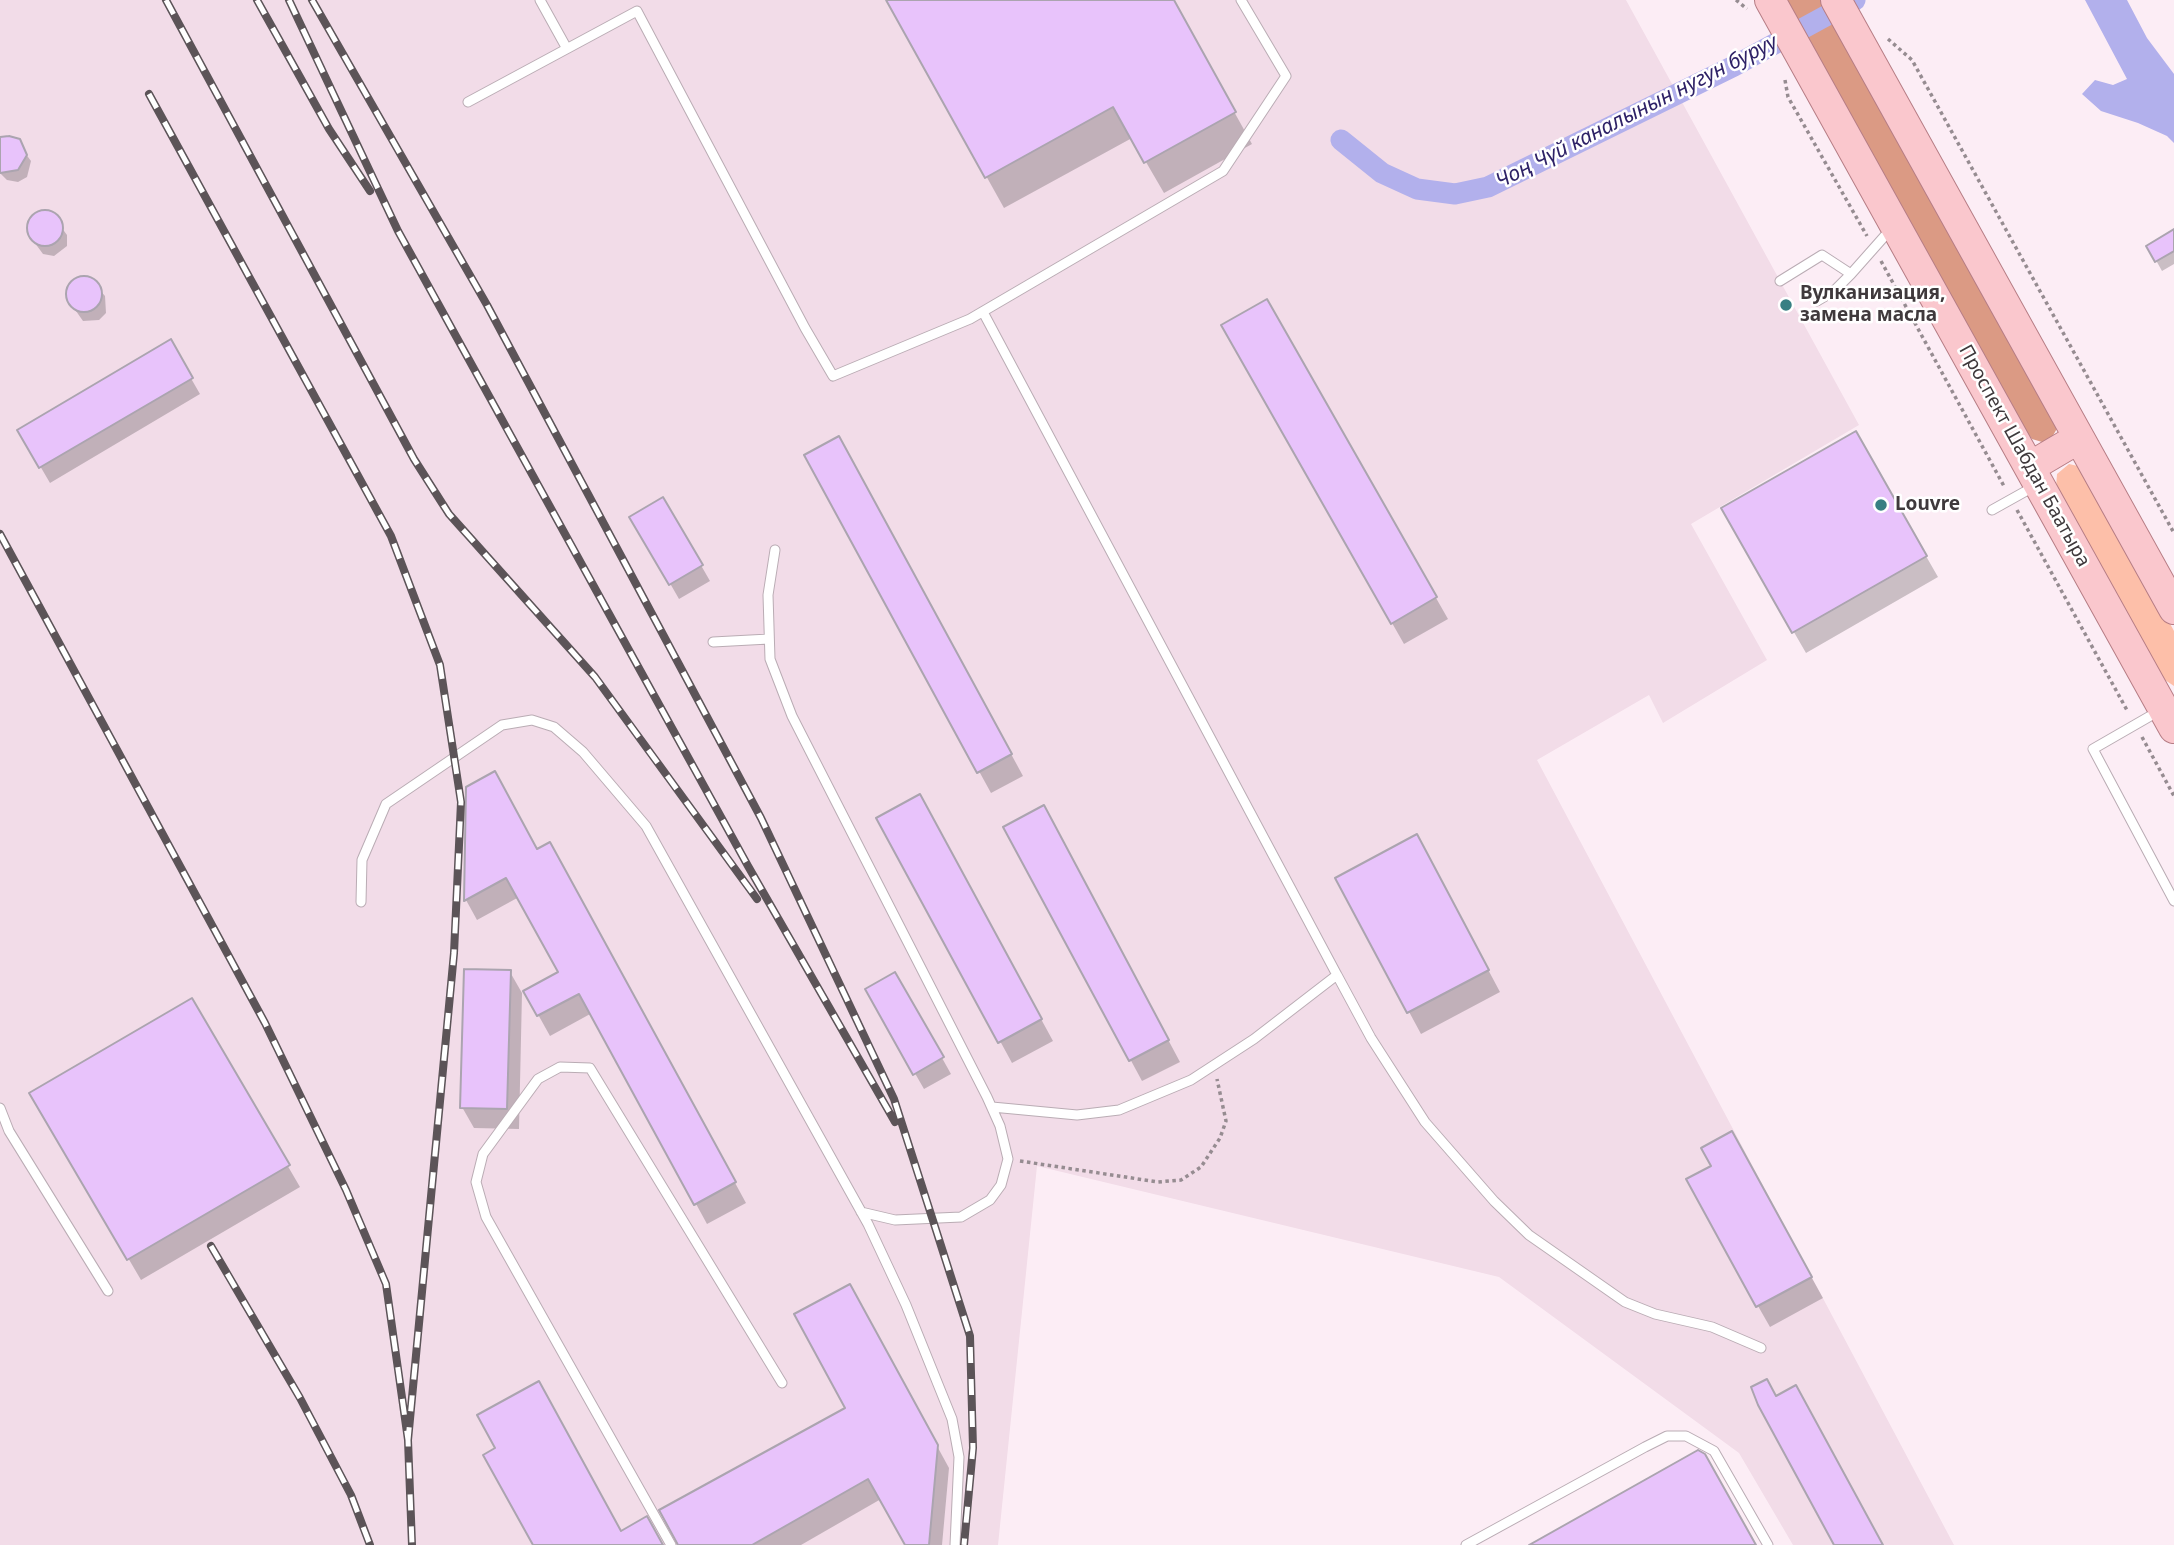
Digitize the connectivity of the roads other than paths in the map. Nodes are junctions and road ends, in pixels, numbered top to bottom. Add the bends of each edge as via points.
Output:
1 (540, 0) edge
2 (1770, 0) edge
3 (1836, 0) edge
4 (1246, 2) edge
5 (566, 47) junction
6 (468, 102) dead end
7 (1896, 224) junction
8 (1851, 274) junction
9 (1780, 281) dead end
10 (1817, 301) dead end
11 (983, 312) junction
12 (2079, 439) junction
13 (2035, 475) junction
14 (1992, 510) dead end
15 (775, 550) dead end
16 (2174, 609) edge
17 (769, 639) junction
18 (713, 642) dead end
19 (2170, 713) edge
20 (2174, 901) edge
21 (361, 902) dead end
22 (1337, 975) junction
23 (992, 1107) junction
24 (0, 1108) edge
25 (862, 1212) junction
26 (108, 1292) dead end
27 (1761, 1348) dead end
28 (782, 1384) dead end
29 (671, 1545) edge
30 (955, 1545) edge
31 (1466, 1545) edge
32 (1768, 1545) edge

1 - 5 lane
2 - 7 main road, Проспект Шабдан Баатыра via 1799,76
3 - 12 main road via 1875,42
4 - 11 lane via 1286,76 1223,171
5 - 6 lane
5 - 11 lane via 638,10 834,376
7 - 8 lane
7 - 13 main road, Проспект Шабдан Баатыра
8 - 9 lane via 1822,255
8 - 10 lane
11 - 22 lane
12 - 13 main road
12 - 16 main road
13 - 14 lane via 2011,500
13 - 19 main road, Проспект Шабдан Баатыра
15 - 17 lane via 768,595
17 - 18 lane
17 - 23 lane via 770,659 792,716
19 - 20 lane via 2135,725 2093,749
21 - 25 lane via 362,860 386,804 502,725 532,720 554,727 583,752 646,826
22 - 23 lane via 1191,1080 1119,1110 1077,1115
22 - 27 lane via 1425,1122 1529,1235 1625,1303 1712,1327
23 - 25 lane via 1008,1159 1001,1185 990,1200 961,1217 895,1220
24 - 26 lane via 9,1131
25 - 30 lane via 952,1419 959,1457
28 - 29 lane via 590,1068 560,1067 538,1079 482,1154 476,1182 486,1217
31 - 32 lane via 1645,1447 1667,1437 1686,1436 1714,1451

